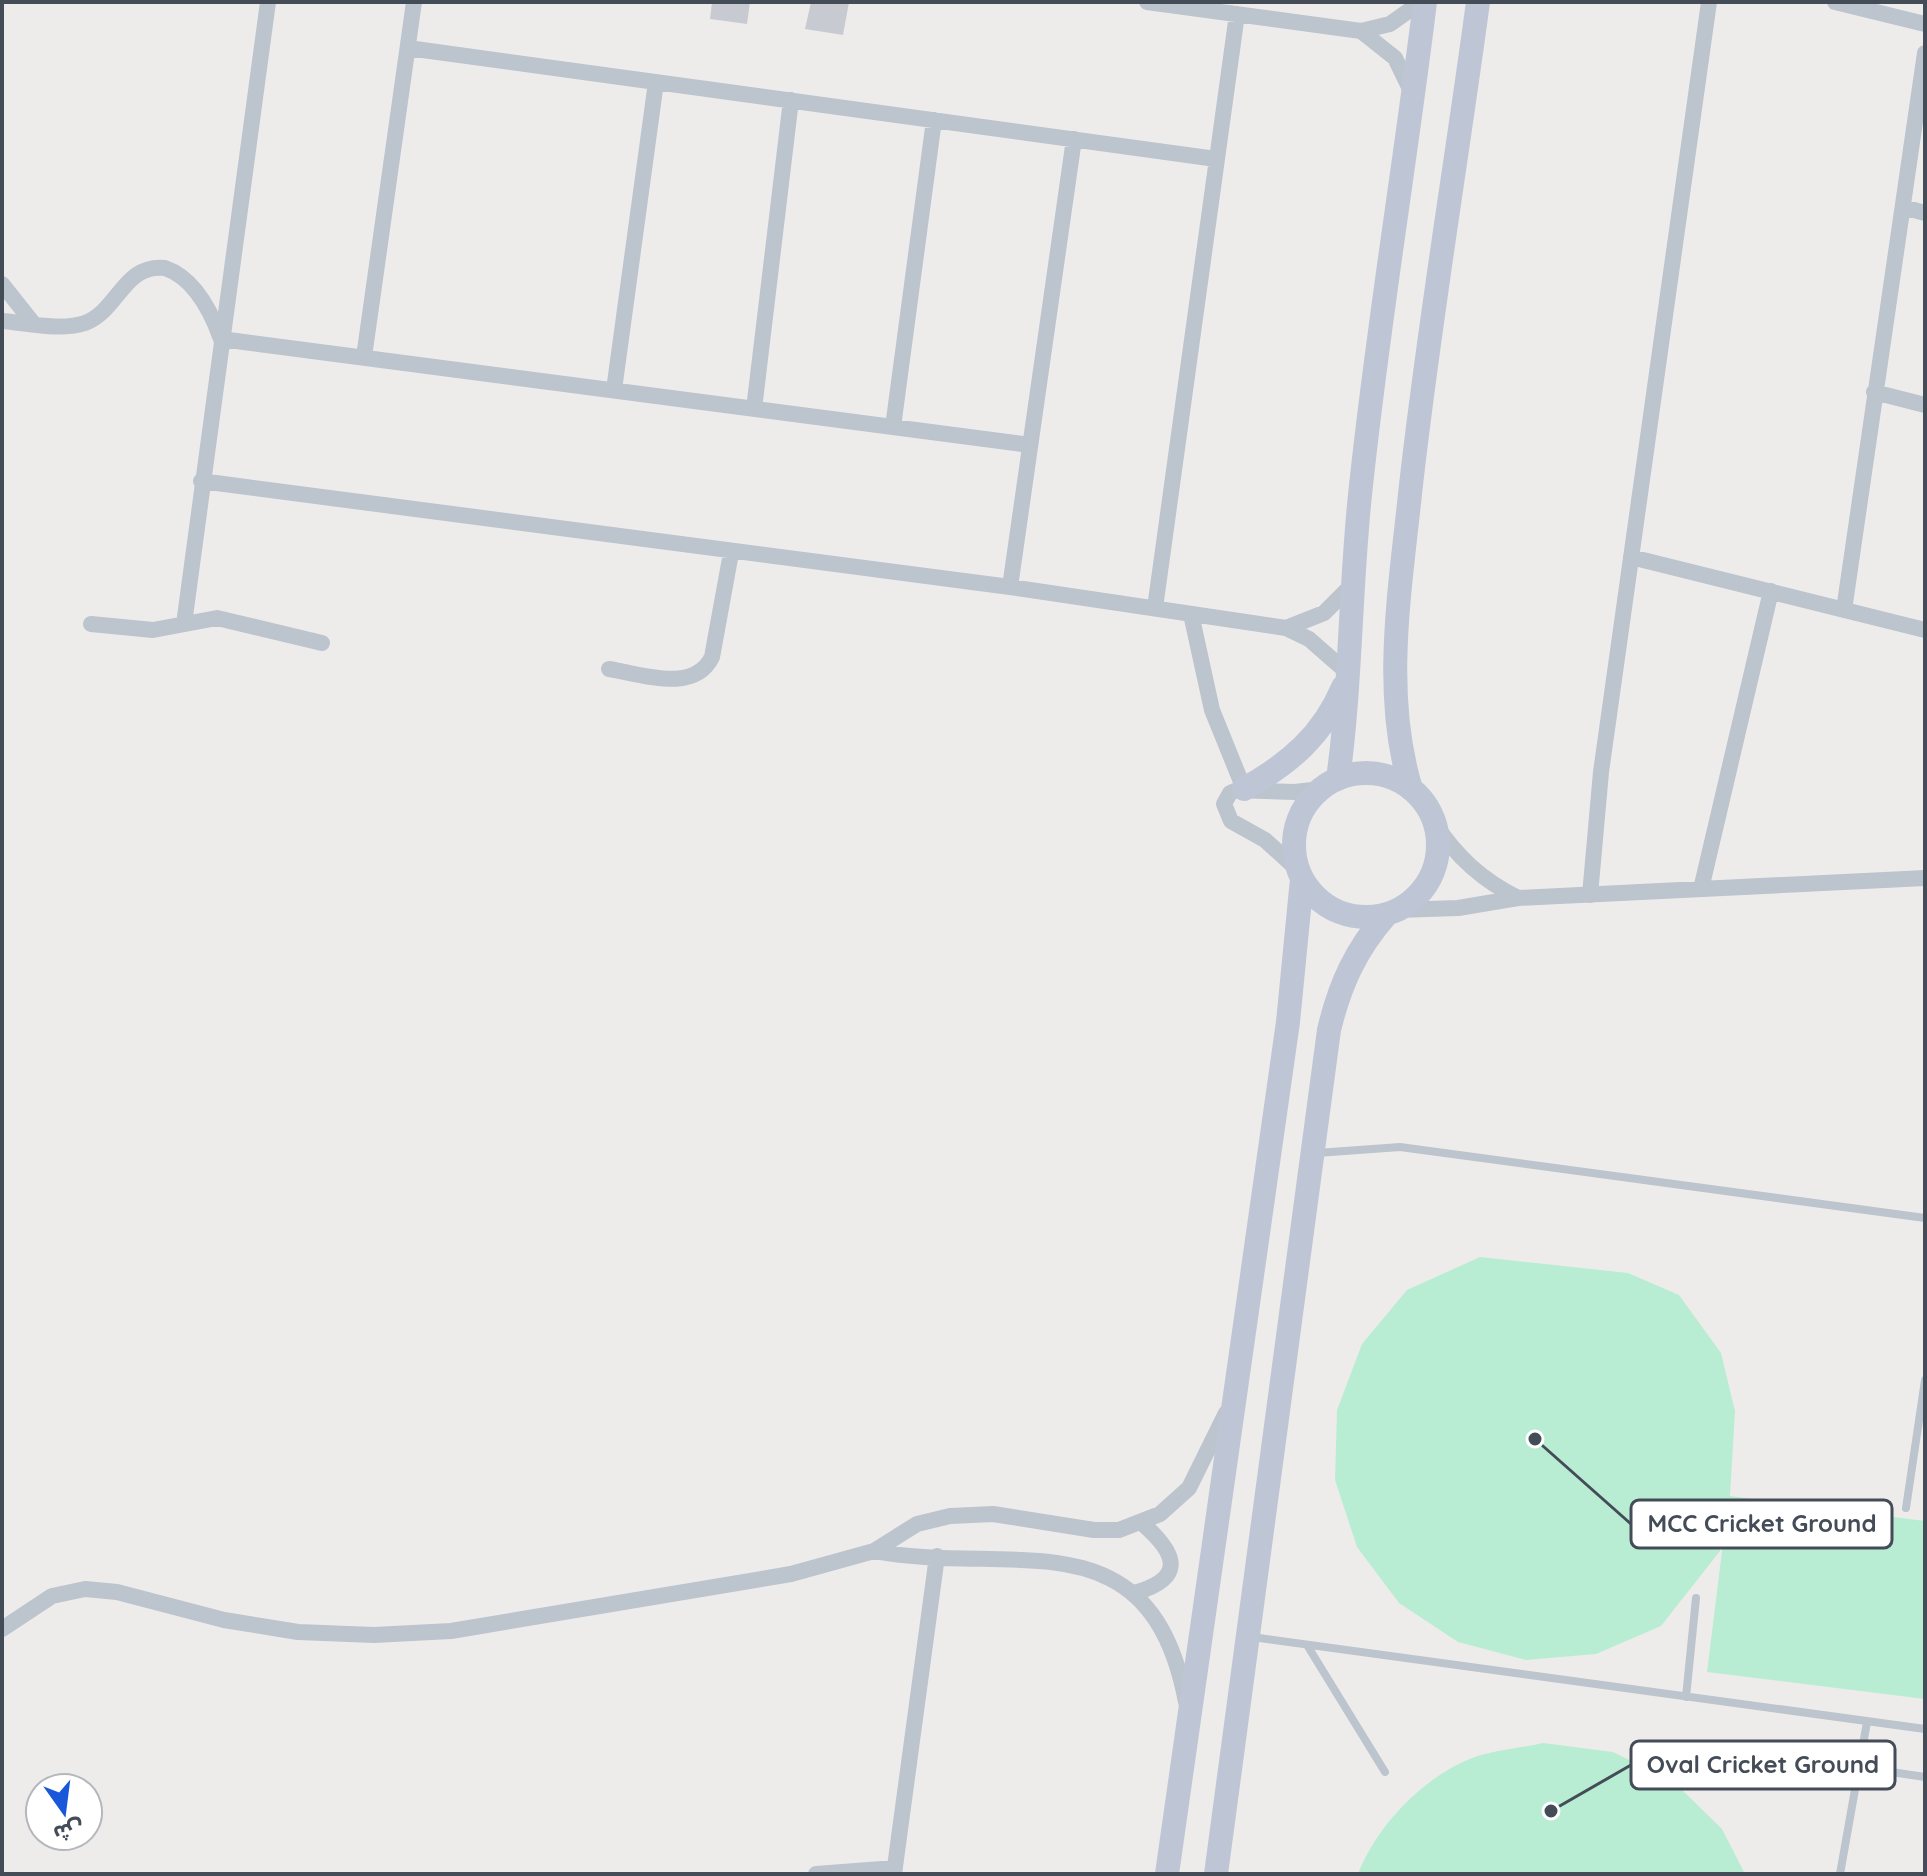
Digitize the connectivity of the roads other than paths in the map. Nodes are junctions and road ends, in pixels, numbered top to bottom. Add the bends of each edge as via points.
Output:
1 (268, 2) edge
2 (414, 2) edge
3 (1147, 2) edge
4 (1423, 2) edge
5 (1478, 2) edge
6 (1709, 2) edge
7 (1835, 2) edge
8 (1237, 14) junction
9 (1925, 24) edge
10 (1361, 31) junction
11 (408, 48) junction
12 (1925, 53) edge
13 (656, 82) junction
14 (1413, 98) junction
15 (791, 100) junction
16 (934, 120) junction
17 (1074, 139) junction
18 (1216, 159) junction
19 (1903, 207) junction
20 (1925, 213) edge
21 (2, 284) edge
22 (2, 321) edge
23 (33, 323) junction
24 (221, 339) junction
25 (364, 357) junction
26 (614, 390) junction
27 (1874, 392) junction
28 (1925, 405) edge
29 (754, 409) junction
30 (893, 427) junction
31 (1030, 445) junction
32 (201, 481) junction
33 (731, 553) junction
34 (1631, 557) junction
35 (1352, 585) junction
36 (1010, 587) junction
37 (1771, 591) junction
38 (1155, 608) junction
39 (1844, 610) junction
40 (1191, 614) junction
41 (91, 624) dead end
42 (184, 624) junction
43 (1286, 628) junction
44 (1925, 630) edge
45 (322, 643) dead end
46 (609, 669) dead end
47 (1349, 674) junction
48 (1329, 784) junction
49 (1244, 789) junction
50 (1411, 789) junction
51 (1435, 824) junction
52 (1300, 874) junction
53 (1925, 878) edge
54 (1701, 889) junction
55 (1590, 895) junction
56 (1518, 898) junction
57 (1392, 912) junction
58 (1313, 1154) junction
59 (1925, 1218) edge
60 (1925, 1380) edge
61 (1232, 1400) junction
62 (1906, 1508) dead end
63 (1143, 1524) junction
64 (874, 1551) junction
65 (937, 1556) junction
66 (1134, 1593) junction
67 (1696, 1598) dead end
68 (2, 1629) edge
69 (1248, 1637) junction
70 (1307, 1645) junction
71 (1686, 1697) junction
72 (1867, 1722) junction
73 (1188, 1724) junction
74 (1925, 1729) edge
75 (1857, 1767) junction
76 (1385, 1772) dead end
77 (1925, 1777) edge
78 (895, 1871) edge
79 (816, 1874) edge
80 (1167, 1874) edge
81 (1216, 1874) edge
82 (1840, 1874) edge

1 - 24 street
2 - 11 street
3 - 8 street
4 - 10 street via 1390,24
4 - 14 street
5 - 50 street via 1402,578 1396,703
6 - 34 street
7 - 9 street
8 - 10 street
8 - 18 street
10 - 14 street via 1395,58
11 - 13 street
11 - 25 street
12 - 19 street
13 - 15 street
13 - 26 street
14 - 35 street via 1369,414
15 - 16 street
15 - 29 street
16 - 17 street
16 - 30 street
17 - 18 street
17 - 31 street
18 - 38 street
19 - 20 street
19 - 27 street
21 - 23 street
22 - 23 street
23 - 24 street via 85,323 100,314 137,272 156,267 174,271 192,287
24 - 25 street
24 - 32 street
25 - 26 street
26 - 29 street
27 - 28 street
27 - 39 street
29 - 30 street
30 - 31 street
31 - 36 street
32 - 33 street
32 - 42 street
33 - 36 street
33 - 46 street via 712,657 703,671 680,679
34 - 37 street
34 - 55 street
35 - 43 street via 1324,613
35 - 47 street
36 - 38 street
37 - 39 street
37 - 54 street
38 - 40 street
39 - 44 street
40 - 43 street
40 - 49 street via 1212,710
41 - 42 street via 145,630
42 - 45 street via 226,619
43 - 47 street via 1309,639
47 - 48 street
47 - 49 street via 1309,742 1273,773
48 - 49 street via 1295,792
48 - 50 street via 1376,774
48 - 52 street via 1300,816 1295,832
49 - 52 street via 1226,798 1227,817 1265,840
50 - 51 street
51 - 56 street via 1479,875
51 - 57 street via 1438,849 1432,874 1418,895
52 - 57 street via 1317,899 1339,912 1363,917
52 - 61 street via 1288,1022
53 - 54 street
54 - 55 street
55 - 56 street
56 - 57 street
57 - 58 street via 1364,940 1337,998
58 - 59 lane via 1400,1147
58 - 69 street
60 - 62 lane
61 - 63 street via 1189,1488
61 - 73 street
63 - 64 street via 1106,1531 993,1514 950,1516 917,1524
63 - 66 street via 1165,1543 1172,1561 1158,1585
64 - 65 street
64 - 68 street via 749,1582 451,1631 298,1632 93,1589 52,1596
65 - 66 street via 1072,1565
65 - 78 street
66 - 73 street via 1169,1644
67 - 71 lane
69 - 70 lane
69 - 81 street
70 - 71 lane
70 - 76 lane
71 - 72 lane
72 - 74 lane
72 - 75 lane
73 - 80 street
75 - 77 lane
75 - 82 lane
78 - 79 street

